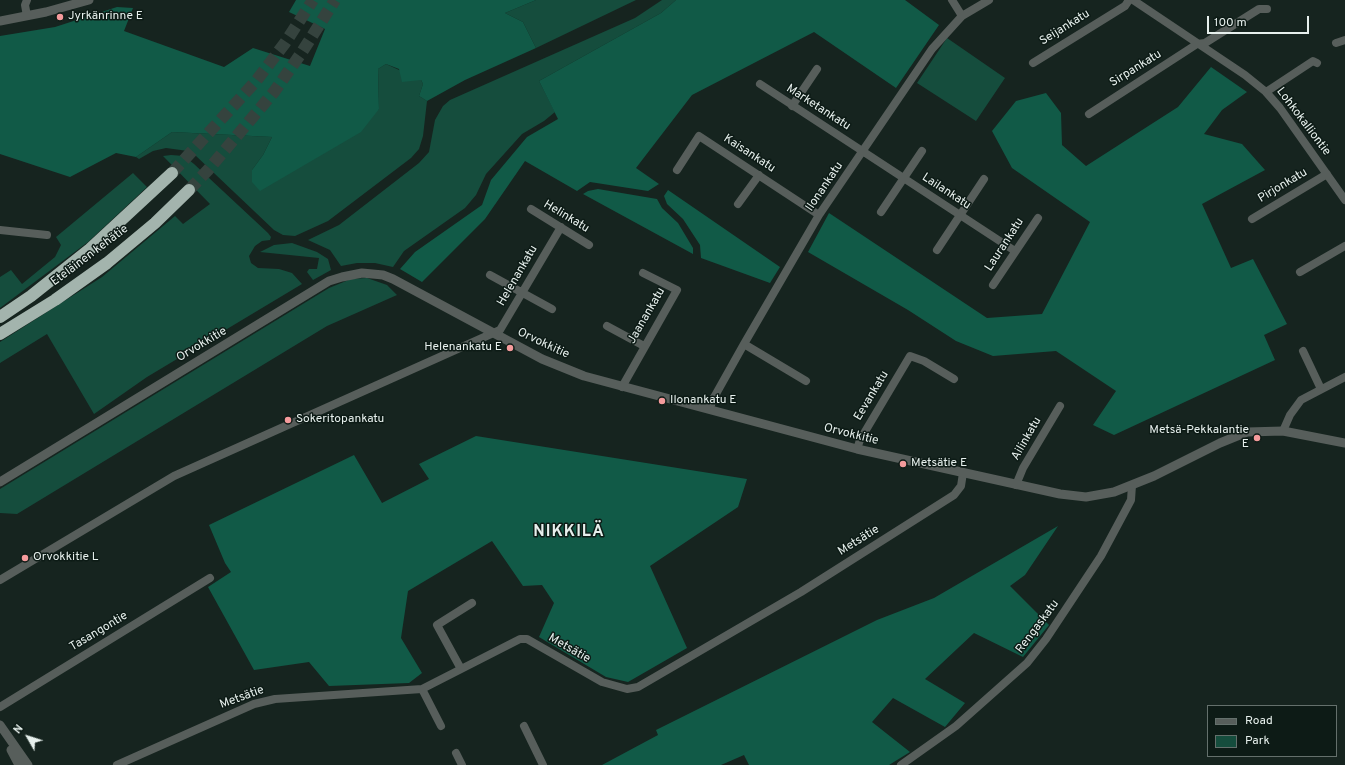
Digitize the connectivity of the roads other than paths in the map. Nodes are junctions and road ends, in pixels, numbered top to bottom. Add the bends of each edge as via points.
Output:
1 (27, 0) edge
2 (89, 0) edge
3 (952, 0) edge
4 (989, 0) edge
5 (1129, 0) edge
6 (1133, 0) edge
7 (1268, 9) dead end
8 (27, 16) junction
9 (962, 16) junction
10 (0, 21) edge
11 (1345, 40) edge
12 (1336, 43) dead end
13 (1197, 44) junction
14 (1033, 63) dead end
15 (1317, 63) dead end
16 (817, 69) dead end
17 (760, 84) dead end
18 (1266, 92) junction
19 (792, 106) junction
20 (1089, 114) dead end
21 (922, 151) dead end
22 (863, 152) junction
23 (677, 170) dead end
24 (172, 173) tunnel mouth
25 (1327, 174) junction
26 (759, 175) junction
27 (904, 179) junction
28 (984, 179) dead end
29 (189, 190) tunnel mouth
30 (1345, 200) edge
31 (738, 204) dead end
32 (531, 209) dead end
33 (882, 212) dead end
34 (820, 215) junction
35 (960, 215) junction
36 (1038, 218) dead end
37 (1252, 219) dead end
38 (561, 227) junction
39 (0, 230) edge
40 (47, 235) dead end
41 (589, 245) dead end
42 (1345, 246) edge
43 (937, 250) dead end
44 (1015, 251) junction
45 (643, 272) dead end
46 (1300, 272) dead end
47 (490, 275) dead end
48 (993, 285) dead end
49 (523, 292) junction
50 (552, 309) dead end
51 (0, 317) edge
52 (607, 326) dead end
53 (493, 333) junction
54 (0, 334) edge
55 (744, 344) junction
56 (644, 346) junction
57 (1303, 351) dead end
58 (1345, 377) edge
59 (954, 379) dead end
60 (806, 380) dead end
61 (622, 387) junction
62 (1321, 389) junction
63 (1060, 406) dead end
64 (710, 409) junction
65 (1283, 431) junction
66 (1345, 443) edge
67 (856, 449) junction
68 (963, 473) junction
69 (0, 482) edge
70 (1132, 484) junction
71 (1016, 485) junction
72 (210, 578) dead end
73 (0, 580) edge
74 (472, 603) dead end
75 (461, 669) junction
76 (422, 689) junction
77 (0, 707) edge
78 (0, 725) edge
79 (441, 726) dead end
80 (524, 726) dead end
81 (0, 734) edge
82 (456, 753) dead end
83 (19, 765) edge
84 (28, 765) edge
85 (118, 765) edge
86 (462, 765) edge
87 (543, 765) edge
88 (901, 765) edge

1 - 8 street
2 - 8 street
3 - 9 street
4 - 9 street, Ilonankatu
5 - 14 street, Seijankatu via 1125,6
6 - 13 street, Lohkokalliontie
7 - 13 street, Sirpankatu via 1259,9 1205,43
8 - 10 street
9 - 22 street, Ilonankatu via 932,49
11 - 12 street
13 - 18 street, Lohkokalliontie
13 - 20 street, Sirpankatu
15 - 18 street via 1313,61
16 - 19 street
17 - 19 street, Marketankatu
18 - 25 street, Lohkokalliontie
19 - 22 street, Marketankatu
21 - 27 street
22 - 27 street, Lailankatu
22 - 34 street, Ilonankatu
23 - 26 street, Kaisankatu via 699,136
24 - 51 highway, Eteläinen kehätie via 90,249
25 - 30 street, Lohkokalliontie
25 - 37 street, Pirjonkatu
26 - 31 street
26 - 34 street, Kaisankatu
27 - 33 street
27 - 35 street, Lailankatu
28 - 35 street
29 - 54 highway, Eteläinen kehätie via 155,223 107,263 55,300
32 - 38 street, Helinkatu
34 - 55 street, Ilonankatu
35 - 43 street
35 - 44 street, Lailankatu
36 - 44 street, Laurankatu
38 - 41 street, Helinkatu
38 - 49 street, Helenankatu
39 - 40 street
42 - 46 street
44 - 48 street, Laurankatu
45 - 56 street, Jaanankatu via 677,290
47 - 49 street
49 - 50 street
49 - 53 street, Helenankatu via 500,330
52 - 56 street
53 - 61 street, Orvokkitie via 569,370
53 - 69 street, Orvokkitie via 393,278 371,273 342,277 314,291
53 - 73 street via 174,476
55 - 60 street
55 - 64 street, Ilonankatu
56 - 61 street, Jaanankatu
57 - 62 street
58 - 62 street
59 - 67 street, Eevankatu via 924,361 910,356
61 - 64 street, Orvokkitie
62 - 65 street via 1301,400
63 - 71 street, Ailinkatu via 1023,468
64 - 67 street, Orvokkitie
65 - 66 street, Orvokkitie
65 - 70 street, Orvokkitie via 1248,432
67 - 68 street, Orvokkitie
68 - 71 street, Orvokkitie
68 - 75 street, Metsätie via 961,486 954,496 801,592 638,687 627,689 602,682 527,639 520,639
70 - 71 street, Orvokkitie via 1114,492 1086,497
70 - 88 street, Rengaskatu via 1131,500 1101,556 1046,640 1026,663 956,726
72 - 77 street, Tasangontie
74 - 75 street via 437,625
75 - 76 street, Metsätie
76 - 79 street
76 - 85 street, Metsätie via 275,699 254,704
78 - 84 street
80 - 87 street
81 - 83 street
82 - 86 street

